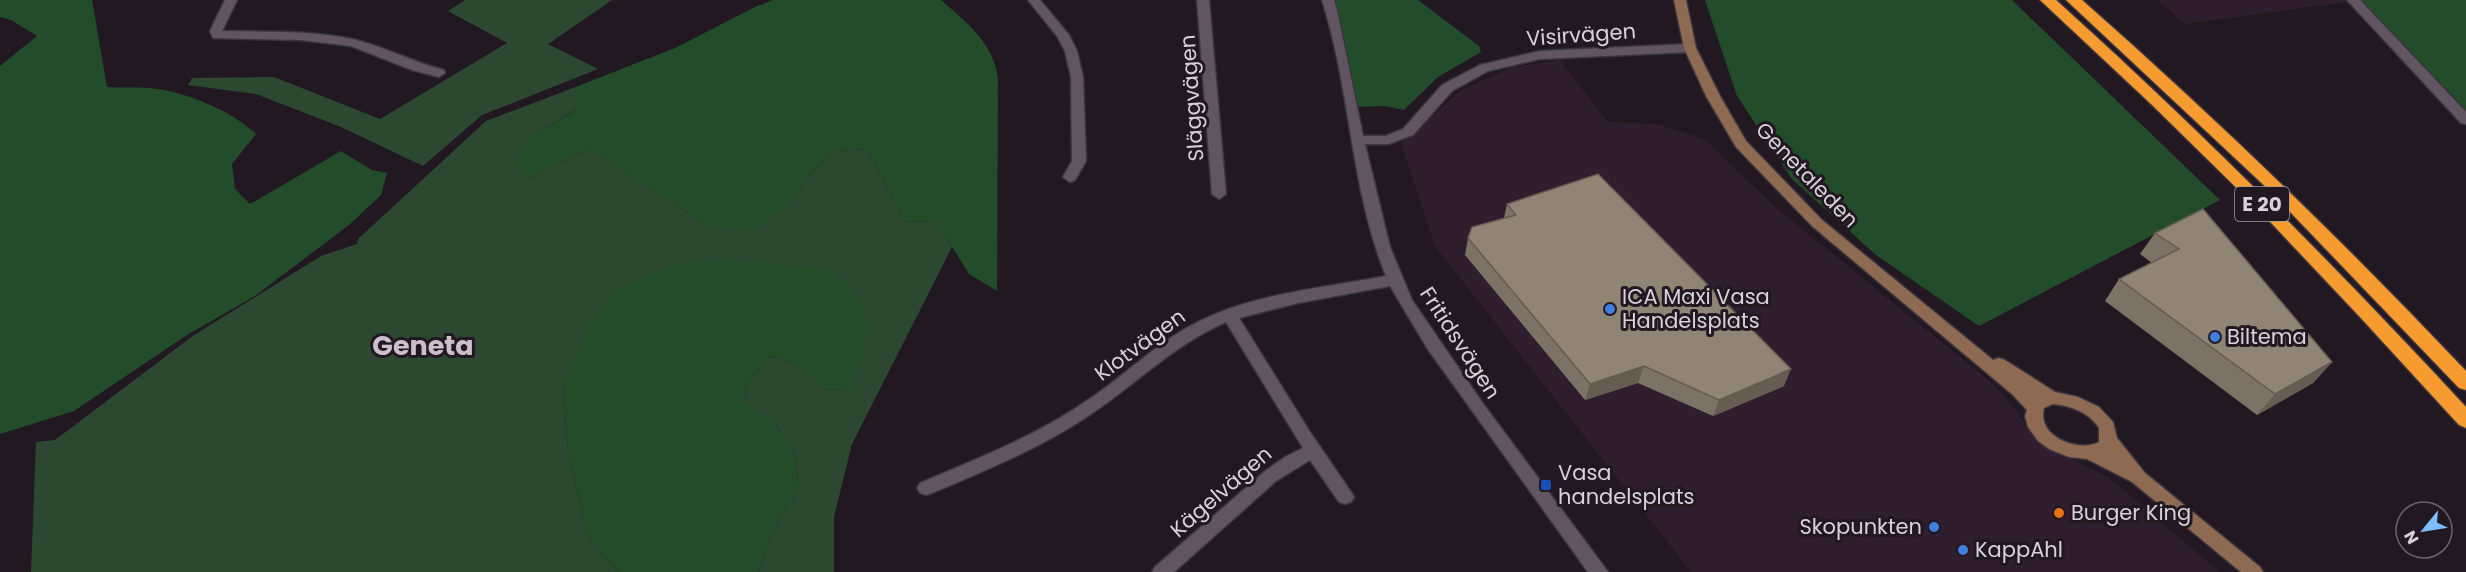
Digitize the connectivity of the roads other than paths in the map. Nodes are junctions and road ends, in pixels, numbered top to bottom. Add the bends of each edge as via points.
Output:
1 (231, 0) edge
2 (1034, 0) edge
3 (1203, 0) edge
4 (1328, 0) edge
5 (1680, 0) edge
6 (2047, 0) edge
7 (2073, 0) edge
8 (2353, 0) edge
9 (1690, 48) junction
10 (440, 73) dead end
11 (2466, 120) edge
12 (1358, 140) junction
13 (1070, 177) dead end
14 (1219, 194) dead end
15 (1395, 280) junction
16 (1230, 316) junction
17 (1931, 317) junction
18 (2466, 383) edge
19 (2052, 398) junction
20 (2035, 408) junction
21 (2466, 420) edge
22 (2109, 441) junction
23 (1314, 451) junction
24 (2090, 453) junction
25 (2139, 478) junction
26 (926, 488) dead end
27 (1345, 497) dead end
28 (1161, 572) edge
29 (1599, 572) edge
30 (2254, 572) edge

1 - 10 street via 217,35 317,37 378,51 423,71
2 - 13 street via 1063,35 1077,77 1079,162
3 - 14 street, Släggvägen
4 - 12 street, Fritidsvägen
5 - 9 main road, Genetaleden
6 - 21 highway, E 20 via 2270,212
7 - 18 highway, E 20 via 2295,207
8 - 11 street
9 - 12 street, Visirvägen via 1540,55 1509,61 1484,68 1447,88 1408,132 1388,140
9 - 17 main road, Genetaleden via 1741,144 1817,223
12 - 15 street, Fritidsvägen via 1374,214
15 - 16 street, Klotvägen
15 - 29 street, Fritidsvägen via 1411,312 1448,366
16 - 23 street
16 - 26 street, Klotvägen via 1206,324 1174,343 1078,415
17 - 19 main road, Genetaleden
17 - 20 main road, Genetaleden
19 - 20 main road
19 - 22 main road, Genetaleden via 2073,401 2094,411 2107,427
20 - 24 main road, Genetaleden via 2035,423 2048,439 2069,450
22 - 24 main road via 2102,449
22 - 25 main road, Genetaleden
23 - 27 street
23 - 28 street, Kägelvägen via 1275,472
24 - 25 main road, Genetaleden
25 - 30 main road, Genetaleden

